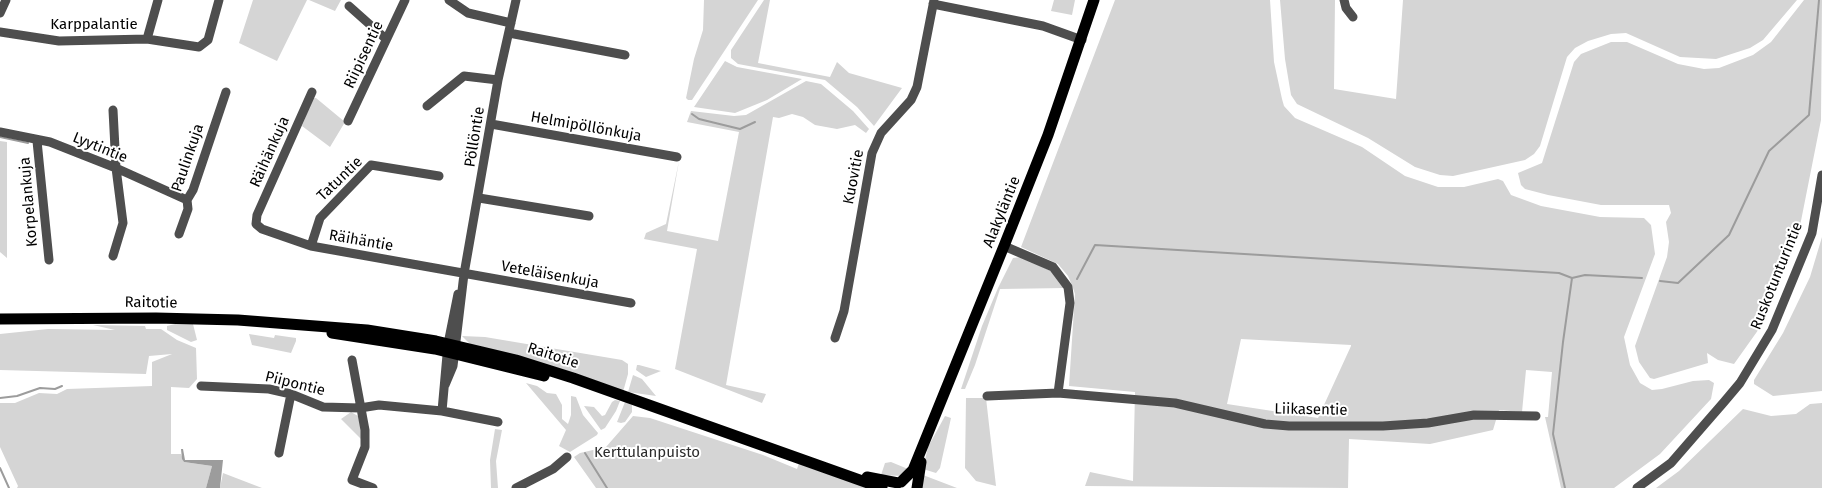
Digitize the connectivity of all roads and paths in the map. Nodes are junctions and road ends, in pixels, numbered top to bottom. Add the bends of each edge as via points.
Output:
1 (6, 0) edge
2 (158, 0) edge
3 (220, 0) edge
4 (405, 0) edge
5 (449, 0) edge
6 (516, 0) edge
7 (1094, 0) edge
8 (1344, 0) edge
9 (933, 2) edge
10 (349, 6) dead end
11 (0, 13) edge
12 (1353, 17) dead end
13 (511, 23) junction
14 (0, 32) edge
15 (509, 34) junction
16 (147, 39) junction
17 (386, 39) junction
18 (1082, 40) junction
19 (625, 55) dead end
20 (498, 80) junction
21 (226, 92) dead end
22 (312, 92) dead end
23 (427, 106) dead end
24 (113, 110) dead end
25 (348, 121) dead end
26 (490, 124) junction
27 (0, 132) edge
28 (38, 140) junction
29 (677, 157) dead end
30 (116, 168) junction
31 (439, 176) dead end
32 (1822, 176) edge
33 (479, 198) junction
34 (187, 200) junction
35 (589, 216) dead end
36 (256, 224) joint
37 (179, 234) dead end
38 (310, 246) junction
39 (1004, 246) junction
40 (113, 256) dead end
41 (49, 260) dead end
42 (464, 277) junction
43 (631, 303) dead end
44 (0, 319) edge
45 (835, 338) dead end
46 (452, 349) junction
47 (352, 360) dead end
48 (201, 386) dead end
49 (1058, 393) junction
50 (291, 394) junction
51 (987, 396) dead end
52 (360, 408) junction
53 (442, 411) junction
54 (1536, 416) dead end
55 (498, 422) dead end
56 (928, 431) junction
57 (279, 453) dead end
58 (567, 457) dead end
59 (851, 475) junction
60 (897, 484) edge
61 (373, 488) edge
62 (516, 488) edge
63 (882, 488) edge
64 (916, 488) edge
65 (1637, 488) edge

1 - 11 street
2 - 16 street, Karppalantie
3 - 16 street via 208,40 199,48
4 - 17 street, Riipisentie
5 - 13 street via 468,13
6 - 13 street, Pöllöntie
7 - 18 main road, Alakyläntie
8 - 12 street
9 - 18 street, Kuovitie via 1043,26
9 - 45 street, Kuovitie via 918,88 912,100 881,133 872,153 844,311
10 - 17 street
13 - 15 street, Pöllöntie
14 - 16 street, Karppalantie via 59,41
15 - 19 street
15 - 20 street, Pöllöntie
17 - 25 street, Riipisentie
18 - 39 main road, Alakyläntie
20 - 23 street via 464,76
20 - 26 street, Pöllöntie
21 - 34 street, Paulinkuja
22 - 36 street, Räihänkuja via 257,215
24 - 30 street
26 - 29 street, Helmipöllönkuja
26 - 33 street, Pöllöntie
27 - 28 street, Lyytintie
28 - 30 street, Lyytintie
28 - 41 street, Korpelankuja
30 - 34 street, Lyytintie
30 - 40 street via 123,222
31 - 38 street, Tatuntie via 371,164 320,218
32 - 65 street, Ruskotunturintie via 1812,233 1772,330 1740,383 1724,402 1671,463
33 - 35 street
33 - 42 street, Pöllöntie
34 - 37 street, Paulinkuja via 188,208
36 - 38 street, Räihäntie
38 - 42 street, Räihäntie
39 - 49 street via 1053,267 1068,287 1070,303
39 - 56 main road, Alakyläntie
42 - 43 street, Veteläisenkuja
42 - 46 street, Pöllöntie via 457,296
44 - 46 main road, Raitotie via 238,320 367,330
46 - 53 street
46 - 59 main road, Raitotie via 588,385
47 - 52 street
48 - 50 street, Piipontie via 236,386
49 - 51 street, Liikasentie
49 - 54 street, Liikasentie via 1175,403 1265,424 1289,426 1383,426 1428,423 1474,414
50 - 52 street, Piipontie via 323,406
50 - 57 street
52 - 53 street, Piipontie via 379,405
52 - 61 street via 365,446 352,480
53 - 55 street, Piipontie
56 - 60 main road, Alakyläntie via 912,470
56 - 64 main road, Alakyläntie
58 - 62 street via 553,469
59 - 60 main road, Raitotie
59 - 63 main road, Raitotie
60 - 64 main road, Raitotie via 911,484

